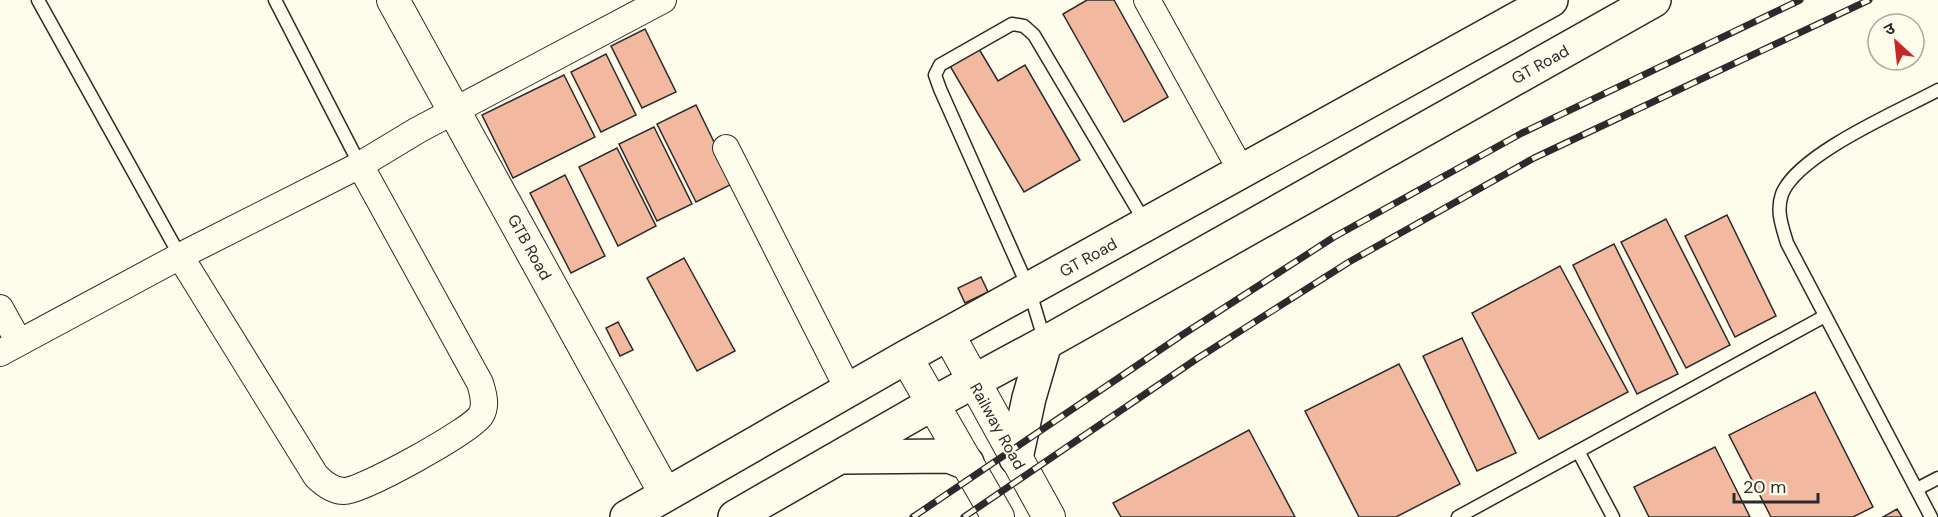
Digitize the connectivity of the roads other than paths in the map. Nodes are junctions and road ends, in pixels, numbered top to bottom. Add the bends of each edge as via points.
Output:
1 (38, 0) edge
2 (274, 0) edge
3 (393, 0) edge
4 (663, 0) edge
5 (1147, 0) edge
6 (1654, 0) edge
7 (1541, 2) edge
8 (1938, 90) edge
9 (456, 111) junction
10 (726, 148) dead end
11 (360, 165) junction
12 (1242, 172) junction
13 (1146, 225) junction
14 (180, 256) junction
15 (1029, 290) junction
16 (0, 308) edge
17 (1825, 316) junction
18 (948, 334) junction
19 (1045, 343) junction
20 (10, 348) edge
21 (906, 357) junction
22 (974, 381) junction
23 (849, 390) junction
24 (932, 404) junction
25 (1578, 451) junction
26 (841, 457) junction
27 (1016, 458) junction
28 (967, 463) junction
29 (1938, 478) edge
30 (1917, 489) junction
31 (666, 495) junction
32 (627, 517) edge
33 (735, 517) edge
34 (998, 517) edge
35 (1048, 517) edge
36 (1458, 517) edge
37 (1613, 517) edge
38 (1932, 517) edge

1 - 14 lane
2 - 11 lane
3 - 9 street, GTB Road
4 - 9 street
5 - 12 street
6 - 19 highway, GT Road
7 - 12 highway, GT Road
8 - 17 lane via 1830,147 1800,170 1782,193 1779,216 1787,243
9 - 11 street
9 - 31 street, GTB Road
10 - 23 street
11 - 14 street
11 - 14 street via 480,383 484,401 481,415 467,429 364,486 343,491 327,486 316,476
12 - 13 highway, GT Road
13 - 15 highway, GT Road
13 - 15 lane via 1034,35 1024,26 1012,24 940,65 935,75
14 - 20 street
15 - 18 highway, GT Road
15 - 19 lane
16 - 20 street
17 - 25 lane
17 - 30 lane
18 - 21 highway, GT Road
18 - 22 street, Railway Road
19 - 22 highway, GT Road
19 - 27 highway
21 - 23 highway, GT Road
21 - 24 street
22 - 24 highway, GT Road
22 - 27 street, Railway Road
23 - 31 highway, GT Road
24 - 26 highway, GT Road
24 - 28 street
25 - 36 lane
25 - 37 lane
26 - 28 highway via 949,456
26 - 33 highway, GT Road
27 - 35 street, Railway Road
28 - 34 street
29 - 30 lane
30 - 38 lane
31 - 32 highway, GT Road

